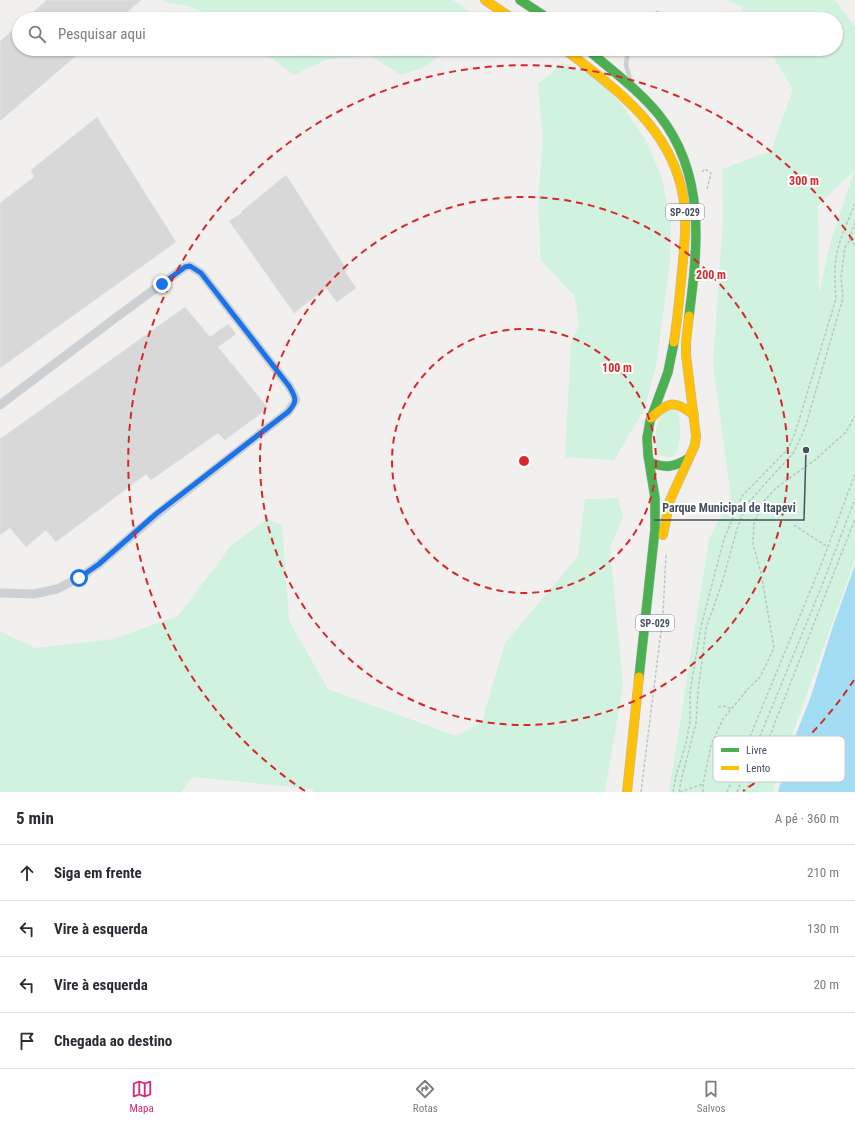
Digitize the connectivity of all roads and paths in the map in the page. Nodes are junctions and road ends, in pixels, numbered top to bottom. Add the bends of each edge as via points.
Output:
1 (485, 0) edge
2 (497, 0) edge
3 (520, 0) edge
4 (503, 12) edge
5 (513, 12) edge
6 (538, 12) edge
7 (573, 56) edge
8 (596, 56) edge
9 (627, 56) edge
10 (634, 90) junction
11 (701, 174) dead end
12 (704, 186) dead end
13 (855, 204) edge
14 (855, 223) edge
15 (849, 239) junction
16 (855, 246) edge
17 (0, 405) edge
18 (694, 415) junction
19 (855, 416) edge
20 (651, 418) junction
21 (689, 458) junction
22 (650, 462) junction
23 (855, 474) edge
24 (855, 499) edge
25 (855, 519) edge
26 (794, 525) dead end
27 (828, 547) junction
28 (657, 593) dead end
29 (0, 594) edge
30 (718, 707) dead end
31 (731, 709) junction
32 (715, 736) edge
33 (750, 736) edge
34 (760, 736) edge
35 (770, 736) edge
36 (713, 741) edge
37 (731, 782) edge
38 (741, 782) edge
39 (750, 782) edge
40 (703, 784) junction
41 (627, 792) edge
42 (673, 792) edge
43 (680, 792) edge
44 (704, 792) edge
45 (727, 792) edge
46 (737, 792) edge
47 (745, 792) edge

1 - 4 highway
2 - 5 highway
3 - 6 highway
7 - 20 highway, SP-029 via 643,116 665,147 679,180 684,208 684,252 674,349 668,374
8 - 10 highway, SP-029
9 - 10 lane via 626,65
10 - 18 highway, SP-029 via 674,136 687,166 694,195 698,229 686,349
11 - 12 path via 705,169 711,173 706,193
13 - 42 path via 836,257 836,299 795,433 788,449 742,496 724,539 701,626 690,692 690,721
14 - 15 path
15 - 16 path
15 - 43 path via 845,247 841,277 843,298 805,428 794,452 746,505 708,621 696,723
17 - 29 street via 130,306 190,266 201,273 289,386 296,400 288,412 156,514 99,564 79,578 57,590 34,594
18 - 20 highway via 676,403 659,408
18 - 21 highway, SP-029 via 695,445
19 - 31 path via 846,432 815,460 774,490 764,501 754,523 753,544 761,573 774,648 760,677
20 - 22 highway, SP-029 via 647,440
21 - 22 highway via 677,466 659,466
21 - 28 highway, SP-029 via 670,500
22 - 41 highway, SP-029 via 655,499 655,529
23 - 27 path
24 - 34 path
25 - 35 path
26 - 27 path
27 - 33 path
30 - 31 path
31 - 32 path via 723,718
36 - 40 path
37 - 45 path
38 - 46 path
39 - 47 path
40 - 43 path
40 - 44 path

